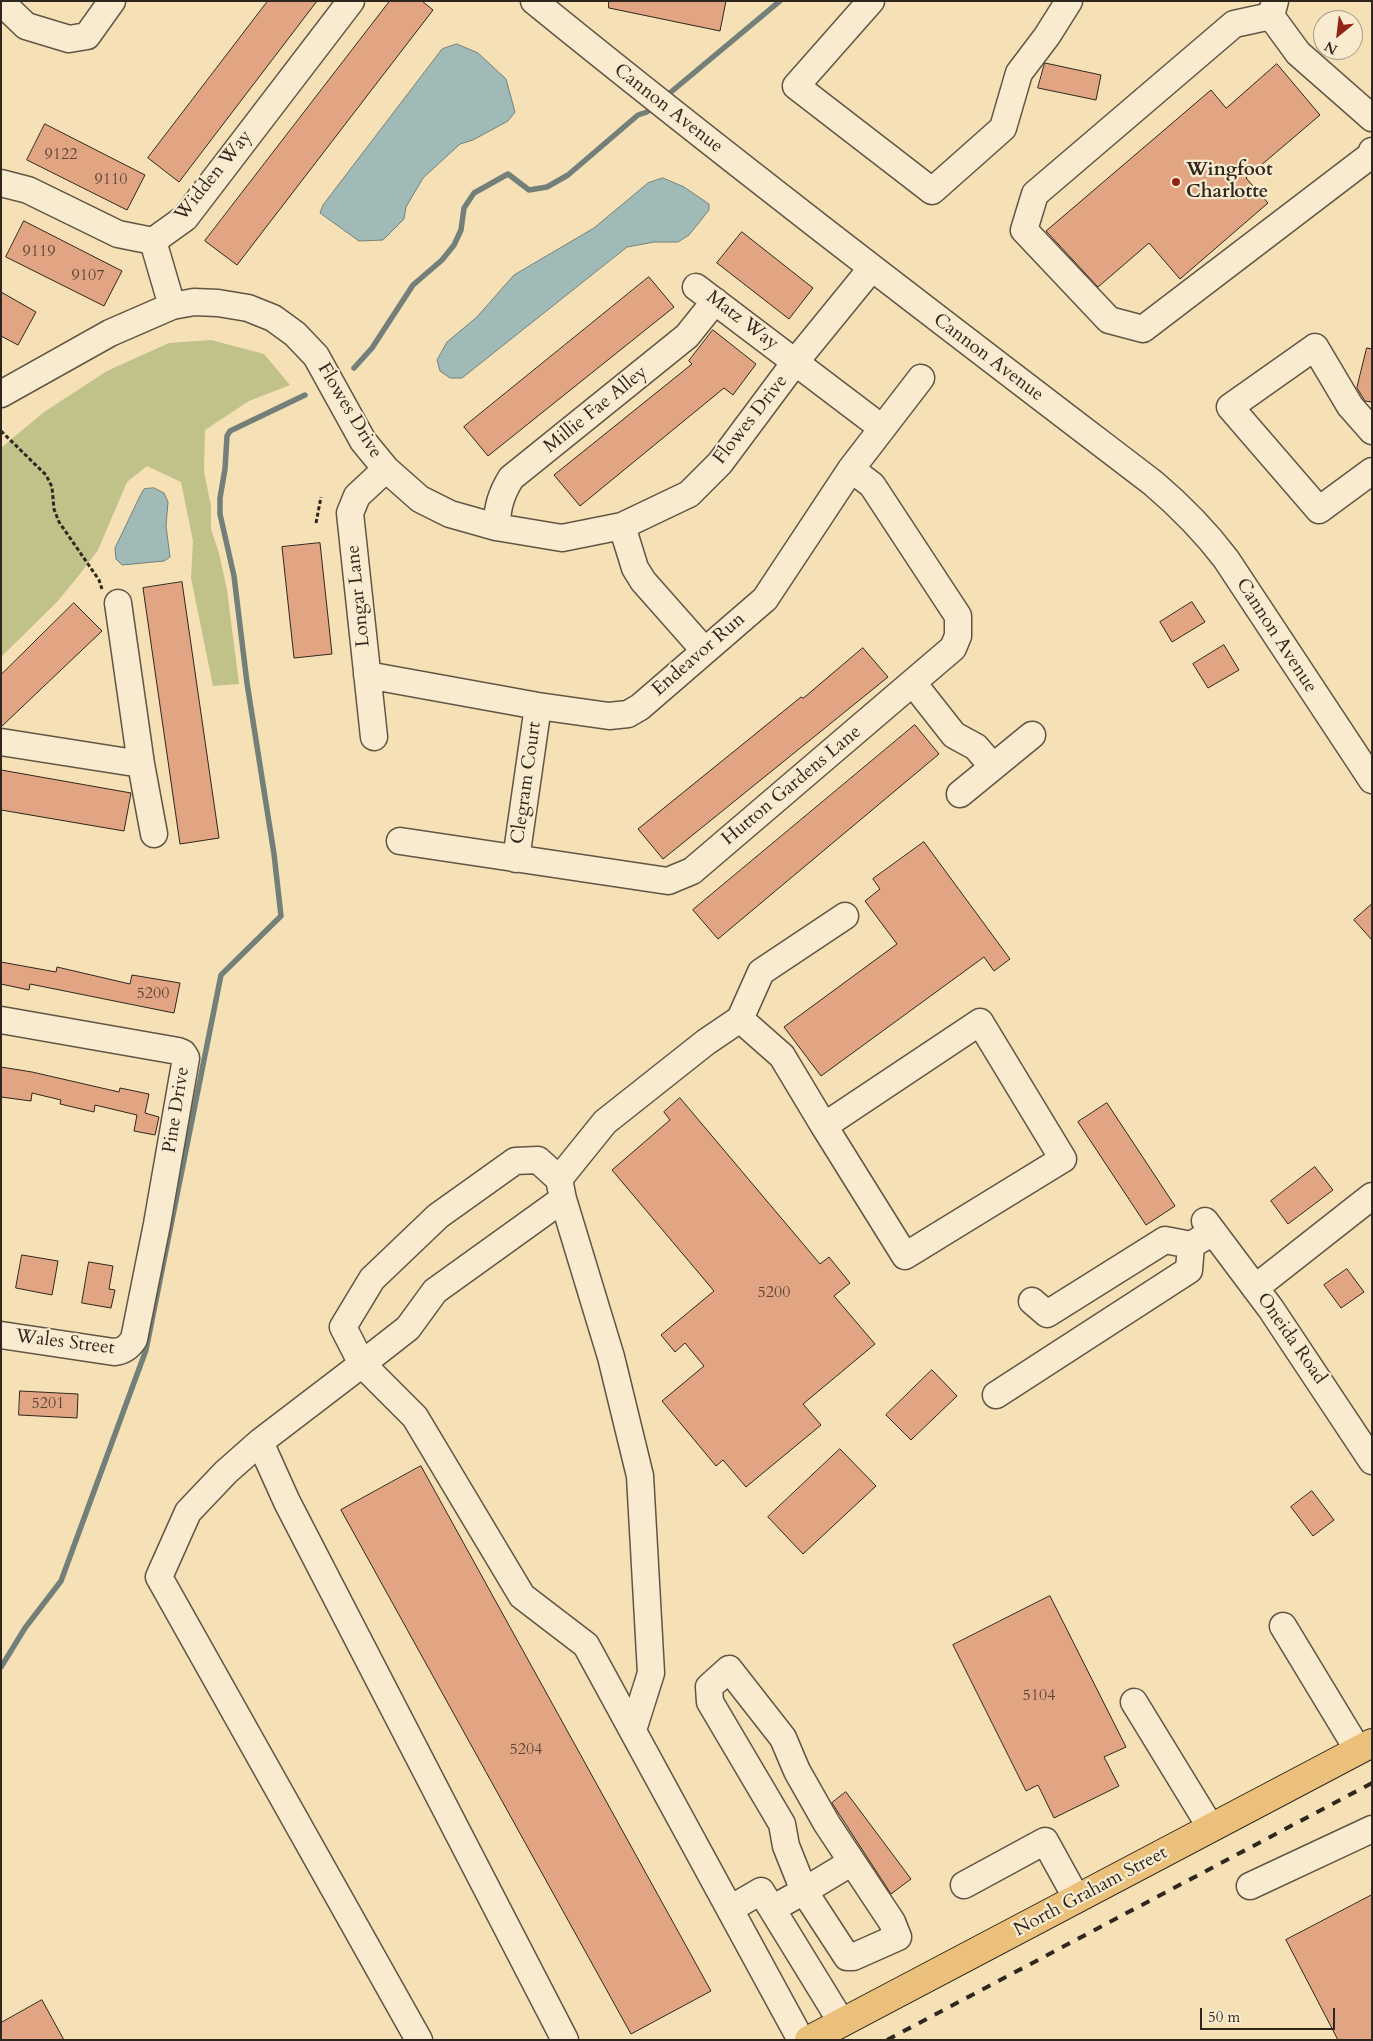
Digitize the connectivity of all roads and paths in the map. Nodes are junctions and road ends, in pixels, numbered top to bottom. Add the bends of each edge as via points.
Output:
1 (112, 1) edge
2 (351, 1) edge
3 (534, 1) edge
4 (870, 1) edge
5 (1069, 1) edge
6 (1, 2) edge
7 (1273, 9) edge
8 (1372, 118) edge
9 (1372, 151) edge
10 (1, 183) edge
11 (153, 241) junction
12 (871, 269) junction
13 (705, 294) joint
14 (172, 306) junction
15 (796, 362) junction
16 (922, 378) dead end
17 (2, 392) edge
18 (882, 428) junction
19 (1, 431) edge
20 (1372, 431) edge
21 (386, 469) junction
22 (851, 469) junction
23 (1372, 471) edge
24 (321, 497) dead end
25 (316, 523) dead end
26 (622, 526) junction
27 (496, 528) junction
28 (111, 600) joint
29 (704, 650) junction
30 (367, 675) junction
31 (913, 683) junction
32 (538, 706) junction
33 (1032, 735) dead end
34 (374, 736) dead end
35 (1, 742) edge
36 (141, 764) junction
37 (993, 767) junction
38 (1372, 780) edge
39 (960, 794) dead end
40 (154, 834) dead end
41 (400, 841) dead end
42 (516, 859) junction
43 (845, 916) dead end
44 (740, 1019) junction
45 (1, 1020) edge
46 (824, 1126) junction
47 (561, 1189) junction
48 (1372, 1196) edge
49 (1190, 1245) junction
50 (1255, 1288) junction
51 (1032, 1301) dead end
52 (1, 1335) edge
53 (129, 1347) joint
54 (362, 1364) junction
55 (996, 1395) dead end
56 (260, 1442) junction
57 (1372, 1461) edge
58 (1283, 1626) dead end
59 (1134, 1702) dead end
60 (633, 1730) junction
61 (1365, 1746) edge
62 (1210, 1828) junction
63 (1372, 1829) edge
64 (852, 1862) junction
65 (964, 1885) dead end
66 (1250, 1886) dead end
67 (804, 1891) junction
68 (1077, 1899) junction
69 (730, 1909) junction
70 (772, 1909) junction
71 (842, 2022) junction
72 (419, 2040) edge
73 (565, 2040) edge
74 (801, 2040) edge
75 (809, 2040) edge

1 - 6 street via 87,36 69,39 26,26
2 - 11 street, Widden Way via 185,218
3 - 12 street, Cannon Avenue
4 - 5 street via 796,86 932,191 1003,128 1019,73
7 - 8 street via 1298,53
7 - 9 street via 1234,24 1035,194 1024,230 1109,320 1143,329 1371,155
10 - 11 street via 28,190 118,234
11 - 14 street
12 - 15 street, Flowes Drive
12 - 38 street, Cannon Avenue via 1153,483 1202,529 1237,575
13 - 15 street, Matz Way
13 - 27 street, Millie Fae Alley via 687,336 512,478 502,492
14 - 17 street, Flowes Drive via 110,333
14 - 21 street, Flowes Drive via 202,302 248,308 273,318 295,334 316,356 363,441
15 - 18 street, Matz Way
15 - 26 street, Flowes Drive via 720,463 689,494
16 - 18 street, Endeavor Run
18 - 22 street, Endeavor Run
19 - 28 path via 46,475 52,487 59,522
20 - 23 street via 1350,406 1315,347 1230,407 1319,510
21 - 27 street, Flowes Drive via 420,499 450,514
21 - 30 street, Longar Lane via 357,496 350,513
22 - 29 street, Endeavor Run via 765,599
22 - 31 street, Hutton Gardens Lane via 872,485 958,616 958,636 953,648
24 - 25 path
26 - 27 street, Flowes Drive via 562,538
26 - 29 street via 635,568 643,581
28 - 36 street
29 - 32 street, Endeavor Run via 628,714 609,716
30 - 32 street, Endeavor Run
30 - 34 street, Longar Lane
31 - 37 street via 954,735 976,747
31 - 42 street, Hutton Gardens Lane via 692,871 679,878 668,882
32 - 42 street, Clegram Court
33 - 37 street
35 - 36 street
36 - 40 street
37 - 39 street
41 - 42 street, Hutton Gardens Lane
43 - 44 street via 760,972
44 - 46 street via 782,1056
44 - 47 street via 605,1122
45 - 53 street, Pine Drive via 178,1051 186,1058 153,1243 134,1339
46 - 46 street via 980,1022 1063,1159 905,1256
47 - 54 street via 435,1291 408,1328
47 - 54 street via 538,1160 515,1161 438,1216 372,1280 344,1327
47 - 60 street via 611,1358 640,1476 651,1673
48 - 50 street
49 - 50 street, Oneida Road via 1209,1226
49 - 51 street via 1165,1240 1047,1314
49 - 55 street via 1190,1270
50 - 57 street, Oneida Road
52 - 53 street, Wales Street via 114,1352
54 - 56 street
54 - 60 street via 415,1417 522,1596 586,1645
56 - 72 street via 188,1512 159,1577
56 - 73 street via 292,1511
58 - 61 street
59 - 62 street
60 - 69 street
61 - 62 main road, North Graham Street
62 - 68 main road, North Graham Street
63 - 66 street
64 - 67 street
64 - 67 street via 892,1922 898,1937 847,1957
64 - 67 street via 797,1771 782,1738 729,1668 709,1687 710,1702 782,1824 786,1846
65 - 68 street via 1044,1841
67 - 70 street
68 - 71 main road, North Graham Street
69 - 70 street via 761,1891
69 - 74 street
70 - 71 street
71 - 75 main road, North Graham Street

